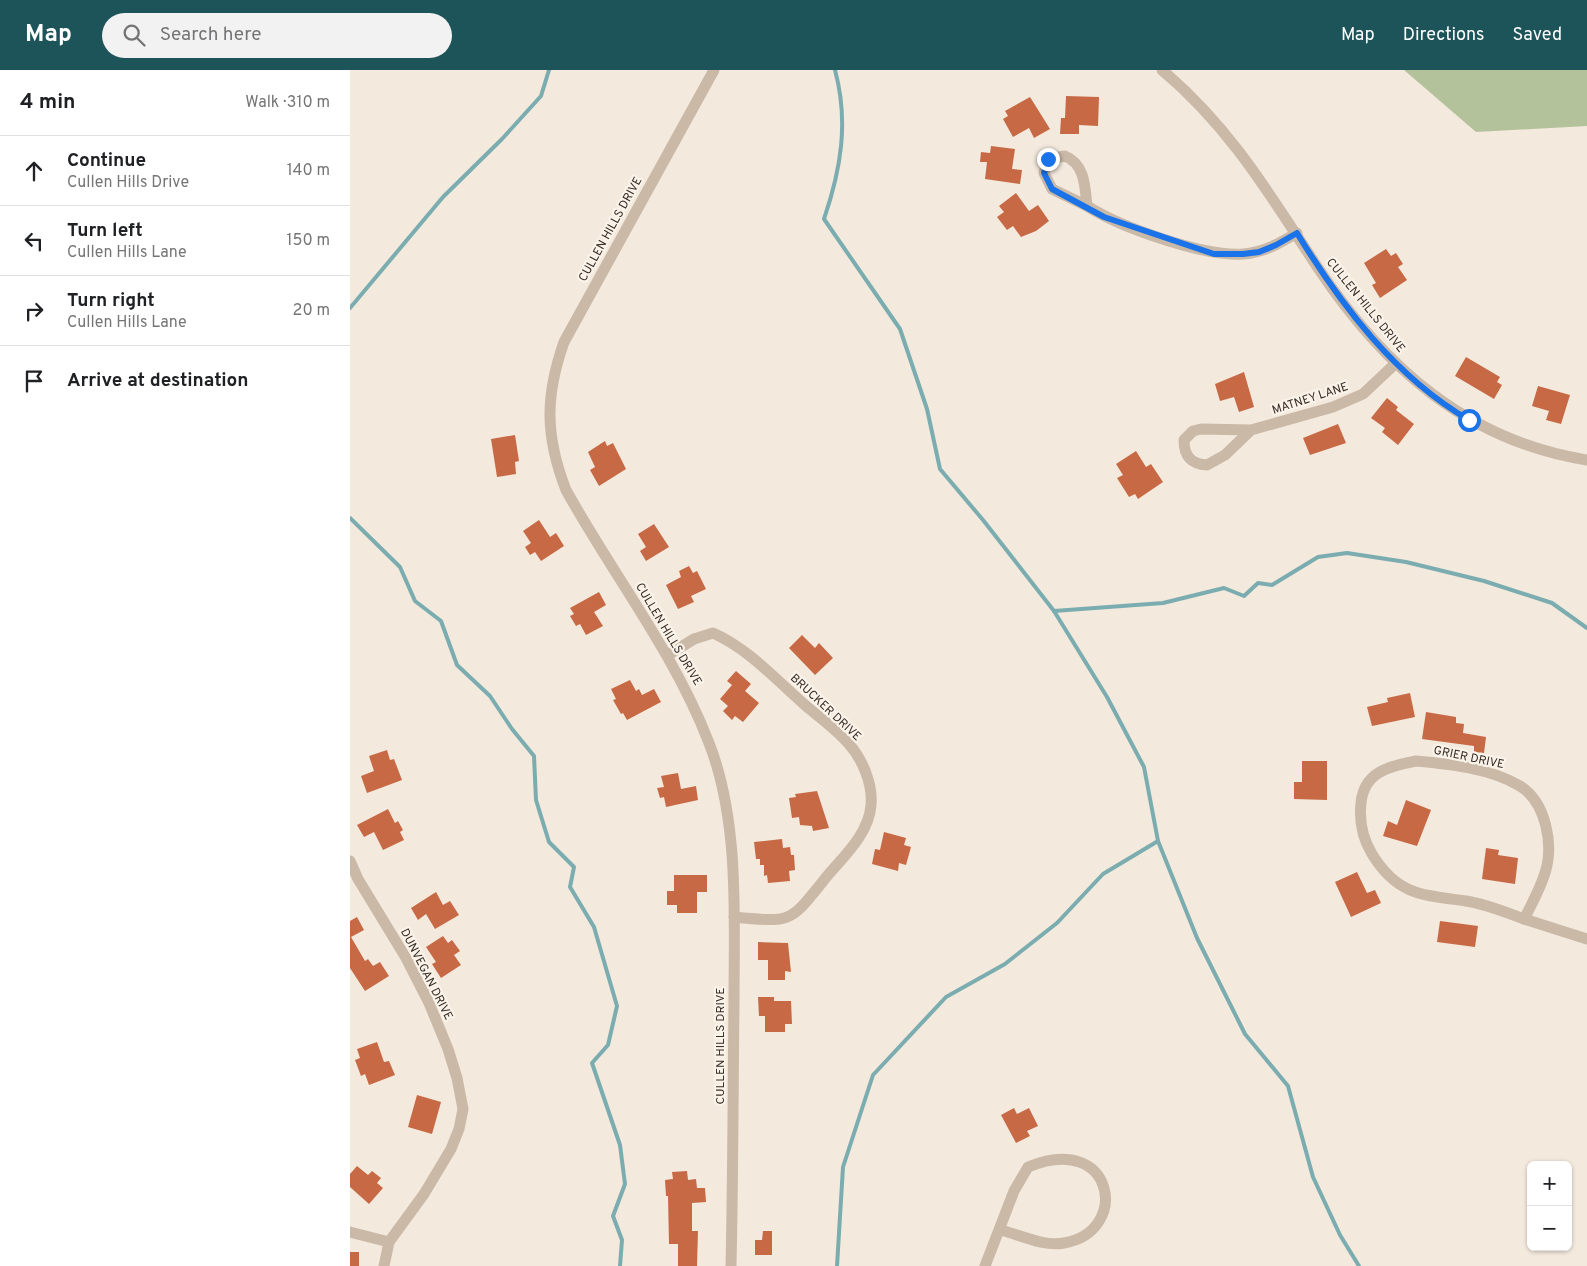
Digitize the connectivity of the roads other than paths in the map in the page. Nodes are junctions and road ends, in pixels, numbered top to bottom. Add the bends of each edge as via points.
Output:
1 (714, 70) edge
2 (1162, 70) edge
3 (1087, 206) junction
4 (1297, 233) junction
5 (1396, 363) junction
6 (1251, 430) junction
7 (1587, 460) edge
8 (668, 655) junction
9 (350, 861) edge
10 (734, 917) junction
11 (1524, 919) junction
12 (1587, 939) edge
13 (1001, 1230) junction
14 (350, 1232) edge
15 (389, 1242) junction
16 (384, 1266) edge
17 (731, 1266) edge
18 (985, 1266) edge

1 - 8 street, CULLEN HILLS DRIVE via 576,317 554,370 550,394 551,442 566,490
2 - 4 street, CULLEN HILLS DRIVE via 1210,114
3 - 3 street via 1080,169 1075,162 1065,156 1048,159 1044,173 1052,189
3 - 4 street via 1104,217 1214,254 1259,252
4 - 5 street, CULLEN HILLS DRIVE via 1343,302
5 - 6 street, MATNEY LANE via 1363,394 1348,402
5 - 7 street, CULLEN HILLS DRIVE via 1449,408 1492,432 1541,451
6 - 6 street, MATNEY LANE via 1193,431 1184,440 1186,454 1198,464 1207,465 1225,455
8 - 10 street, CULLEN HILLS DRIVE via 710,745 721,786 729,829
8 - 10 street, BRUCKER DRIVE via 694,638 714,633 741,648 848,743 866,774 871,806 861,833 798,912 776,921
9 - 15 street, DUNVEGAN DRIVE via 429,1003 448,1049 463,1109 451,1149
10 - 17 street, CULLEN HILLS DRIVE
11 - 11 street, GRIER DRIVE via 1478,904 1408,891 1385,874 1368,847 1360,821 1364,788 1377,772 1416,761 1506,779 1521,786 1538,804 1548,847 1546,871
11 - 12 street, GRIER DRIVE
13 - 13 street via 1047,1243 1063,1244 1076,1240 1098,1223 1104,1212 1103,1186 1085,1162 1058,1158 1028,1167 1014,1191
13 - 18 street
14 - 15 street
15 - 16 street, DUNVEGAN DRIVE

